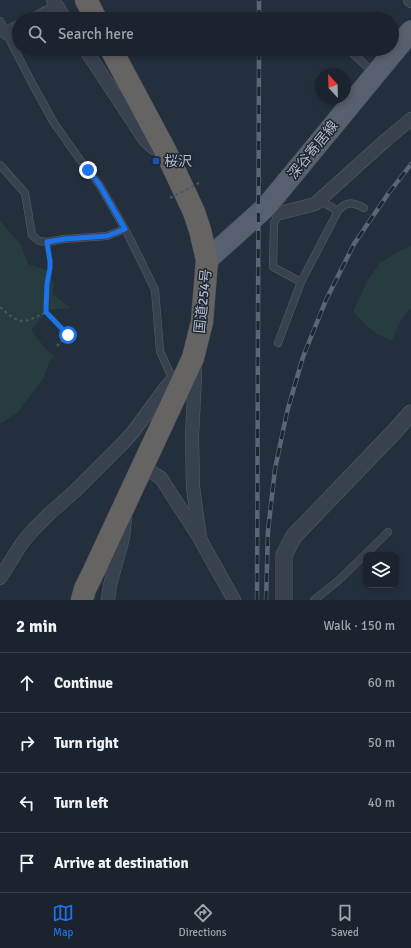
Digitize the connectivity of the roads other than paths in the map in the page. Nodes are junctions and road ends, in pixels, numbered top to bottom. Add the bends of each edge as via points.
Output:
1 (86, 0) edge
2 (55, 4) edge
3 (44, 12) edge
4 (92, 12) edge
5 (0, 20) edge
6 (12, 30) edge
7 (411, 31) edge
8 (6, 33) junction
9 (12, 45) edge
10 (399, 45) edge
11 (18, 56) edge
12 (90, 56) edge
13 (115, 56) edge
14 (356, 56) edge
15 (390, 56) edge
16 (375, 74) junction
17 (411, 119) edge
18 (166, 152) junction
19 (0, 165) edge
20 (319, 200) junction
21 (364, 208) dead end
22 (273, 210) junction
23 (338, 211) junction
24 (125, 229) junction
25 (207, 260) junction
26 (301, 282) junction
27 (278, 343) dead end
28 (193, 358) junction
29 (178, 381) junction
30 (411, 413) edge
31 (142, 467) junction
32 (126, 503) junction
33 (388, 532) dead end
34 (200, 539) junction
35 (5, 563) edge
36 (92, 575) junction
37 (0, 578) edge
38 (82, 600) edge
39 (91, 600) edge
40 (108, 600) edge
41 (234, 600) edge
42 (284, 600) edge
43 (314, 600) edge

1 - 4 highway
2 - 3 street
5 - 8 lane
6 - 8 street
7 - 10 main road, 深谷寄居線
8 - 9 lane
11 - 24 lane via 54,123 99,184
12 - 18 street via 145,140 154,148
13 - 18 highway, 国道254号
14 - 16 lane
15 - 16 main road, 深谷寄居線
16 - 22 main road, 深谷寄居線
17 - 20 street
18 - 25 highway, 国道254号 via 194,212
19 - 24 lane via 25,193 32,235 39,241 107,236
20 - 22 street via 315,204
20 - 23 lane
21 - 23 lane via 349,203
22 - 25 main road, 深谷寄居線
22 - 26 lane via 273,267
23 - 26 lane
24 - 29 lane via 155,290 160,351
25 - 28 highway, 国道254号 via 202,322
26 - 27 lane
28 - 29 highway, 国道254号
28 - 34 street via 193,487
29 - 31 highway, 国道254号
29 - 35 street via 167,386 124,442 50,513
30 - 42 street via 294,536 284,556
31 - 32 highway, 国道254号
31 - 34 street via 161,478
32 - 36 highway, 国道254号
32 - 40 street via 123,538
33 - 43 lane via 339,580
34 - 41 street
35 - 37 street
36 - 38 highway, 国道254号
36 - 39 highway, 国道254号

